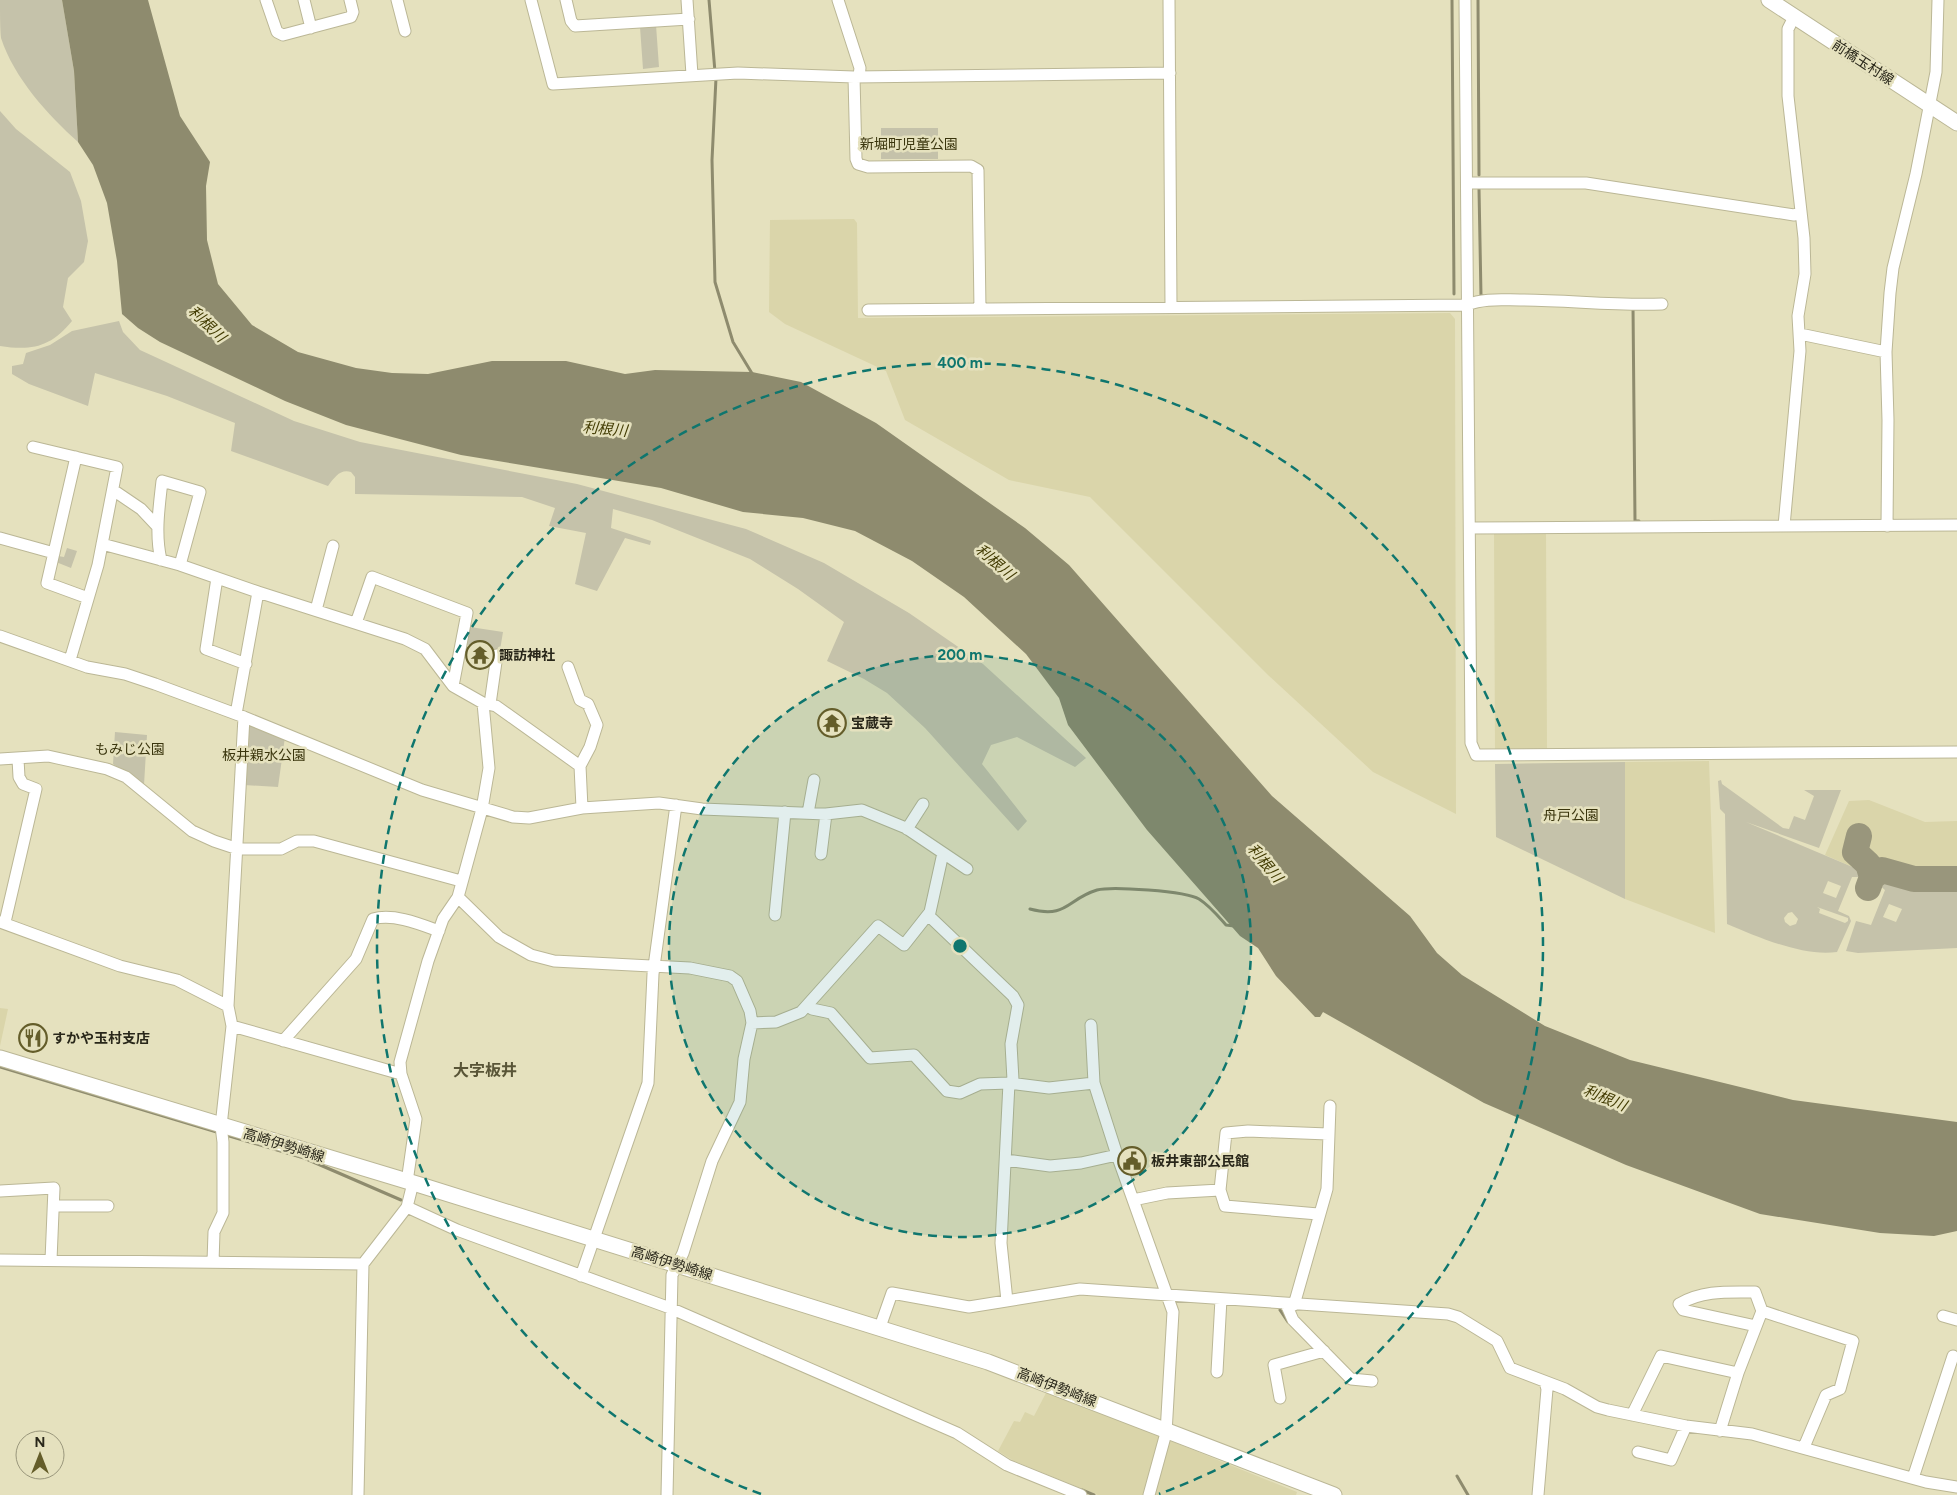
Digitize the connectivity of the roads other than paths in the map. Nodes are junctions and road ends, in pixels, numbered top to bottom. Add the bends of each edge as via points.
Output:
1 (266, 0) edge
2 (304, 0) edge
3 (350, 0) edge
4 (398, 0) edge
5 (532, 0) edge
6 (566, 0) edge
7 (688, 0) edge
8 (838, 0) edge
9 (1169, 0) edge
10 (1465, 0) edge
11 (1938, 0) edge
12 (1775, 2) edge
13 (1794, 17) junction
14 (689, 19) junction
15 (311, 28) junction
16 (405, 31) dead end
17 (1170, 73) junction
18 (698, 74) junction
19 (857, 76) junction
20 (1930, 105) junction
21 (1957, 123) edge
22 (1467, 183) junction
23 (1800, 213) junction
24 (1662, 304) dead end
25 (1467, 305) junction
26 (1171, 307) junction
27 (980, 309) junction
28 (868, 310) dead end
29 (1800, 334) junction
30 (1886, 352) junction
31 (33, 447) dead end
32 (76, 457) junction
33 (112, 490) junction
34 (1957, 525) edge
35 (157, 526) junction
36 (1784, 526) junction
37 (1887, 526) junction
38 (1470, 528) junction
39 (0, 538) edge
40 (102, 544) junction
41 (333, 546) dead end
42 (54, 553) junction
43 (161, 560) junction
44 (180, 565) junction
45 (217, 578) junction
46 (258, 592) junction
47 (88, 598) junction
48 (316, 610) junction
49 (356, 623) junction
50 (0, 636) edge
51 (497, 655) dead end
52 (70, 660) junction
53 (246, 664) junction
54 (568, 667) dead end
55 (453, 686) junction
56 (487, 704) junction
57 (240, 715) junction
58 (1957, 752) edge
59 (0, 759) edge
60 (18, 759) junction
61 (580, 766) junction
62 (814, 780) dead end
63 (923, 804) dead end
64 (676, 805) junction
65 (482, 808) junction
66 (582, 808) junction
67 (785, 812) junction
68 (808, 813) junction
69 (826, 814) junction
70 (907, 829) junction
71 (238, 849) junction
72 (943, 853) junction
73 (821, 854) dead end
74 (967, 869) dead end
75 (461, 881) junction
76 (458, 897) junction
77 (775, 915) dead end
78 (928, 915) junction
79 (2, 922) edge
80 (439, 931) junction
81 (654, 966) junction
82 (809, 1004) junction
83 (228, 1006) junction
84 (752, 1023) junction
85 (1091, 1025) dead end
86 (232, 1026) junction
87 (284, 1041) junction
88 (0, 1058) edge
89 (401, 1074) junction
90 (1009, 1083) junction
91 (1094, 1083) junction
92 (1330, 1106) dead end
93 (221, 1126) junction
94 (1328, 1134) junction
95 (1117, 1155) junction
96 (1006, 1160) junction
97 (410, 1182) junction
98 (0, 1190) edge
99 (1220, 1190) junction
100 (1133, 1200) junction
101 (55, 1206) junction
102 (108, 1206) dead end
103 (406, 1206) junction
104 (1318, 1214) junction
105 (594, 1239) junction
106 (0, 1260) edge
107 (51, 1260) junction
108 (213, 1262) junction
109 (363, 1264) junction
110 (677, 1264) junction
111 (581, 1276) junction
112 (1168, 1295) junction
113 (1221, 1299) junction
114 (1007, 1301) junction
115 (1290, 1305) junction
116 (670, 1308) junction
117 (1762, 1311) junction
118 (1943, 1316) dead end
119 (1957, 1320) edge
120 (1756, 1326) junction
121 (880, 1327) junction
122 (1324, 1351) junction
123 (1953, 1356) dead end
124 (1217, 1372) dead end
125 (1738, 1373) junction
126 (1372, 1381) dead end
127 (1546, 1382) junction
128 (1280, 1398) dead end
129 (1632, 1415) junction
130 (1686, 1426) junction
131 (1166, 1429) junction
132 (1720, 1430) junction
133 (1804, 1447) junction
134 (1638, 1452) dead end
135 (1913, 1478) junction
136 (1957, 1487) edge
137 (358, 1495) edge
138 (667, 1495) edge
139 (1081, 1495) edge
140 (1149, 1495) edge
141 (1334, 1495) edge
142 (1538, 1495) edge

1 - 15 street via 279,34
2 - 15 street
3 - 15 street via 351,17
4 - 16 street
5 - 18 street via 553,84
6 - 14 street via 575,26
7 - 14 street
8 - 19 street via 860,68
9 - 17 street
10 - 22 street
11 - 20 street via 1938,59
12 - 13 main road, 前橋玉村線
13 - 20 main road, 前橋玉村線
13 - 23 street via 1788,29 1788,96
14 - 18 street
17 - 19 street
17 - 26 street
18 - 19 street
19 - 27 street via 858,164 868,167 971,166 978,170
20 - 21 main road, 前橋玉村線
20 - 30 street via 1893,268
22 - 23 street via 1586,183 1794,215
22 - 25 street
23 - 29 street via 1805,274 1798,316
24 - 25 street via 1481,300
25 - 26 street
25 - 38 street
26 - 27 street
27 - 28 street
29 - 30 street
29 - 36 street
30 - 37 street
31 - 32 street
32 - 33 street via 117,467
32 - 42 street
33 - 35 street via 141,509
33 - 40 street
34 - 37 street
35 - 43 street
35 - 44 street via 162,481 200,492
36 - 37 street
36 - 38 street
38 - 58 street via 1471,743 1476,755
39 - 42 street
40 - 43 street
40 - 47 street
41 - 48 street
42 - 47 street via 47,583
43 - 44 street
44 - 45 street
45 - 46 street
45 - 53 street via 206,649
46 - 48 street
46 - 53 street
47 - 52 street
48 - 49 street
49 - 55 street via 405,638 425,649
49 - 55 street via 372,577 467,613
50 - 52 street
51 - 56 street
52 - 57 street via 156,684
53 - 57 street
54 - 61 street via 580,700 588,704 596,724 590,747
55 - 56 street
56 - 61 street via 496,706
56 - 65 street via 489,768
57 - 65 street via 422,790
57 - 71 street
59 - 60 street
60 - 71 street via 48,756 107,769 126,777 192,831
60 - 79 street via 19,777 23,784 36,789
61 - 66 street
62 - 68 street
63 - 70 street
64 - 66 street via 660,803
64 - 67 street
64 - 81 street
65 - 66 street via 529,818
65 - 75 street
67 - 68 street
67 - 77 street
68 - 69 street
69 - 70 street via 862,810
69 - 73 street
70 - 72 street
71 - 75 street via 281,849 297,841 314,841
71 - 83 street
72 - 74 street
72 - 78 street
75 - 76 street
76 - 80 street
76 - 81 street via 499,936 531,955 554,961
78 - 82 street via 904,945 878,926
78 - 90 street via 1016,1000 1018,1010 1011,1044 1013,1080
79 - 83 street via 120,966 176,980
80 - 87 street via 405,920 372,919 356,960
80 - 89 street via 402,1049
81 - 84 street via 690,968 735,978
81 - 105 street via 648,1083
82 - 84 street via 800,1012 776,1022
82 - 90 street via 812,1009 831,1013 870,1058 914,1055 947,1091 960,1093 980,1084
83 - 86 street
84 - 110 street via 744,1059 740,1102 712,1160
85 - 91 street
86 - 87 street
86 - 93 street
87 - 89 street
88 - 93 main road, 高崎伊勢崎線
89 - 97 street via 416,1119
90 - 91 street via 1049,1088
90 - 96 street
91 - 95 street
92 - 94 street
93 - 97 main road, 高崎伊勢崎線
93 - 108 street via 222,1213 214,1232
94 - 99 street via 1226,1133
94 - 104 street via 1327,1189
95 - 96 street via 1050,1166
95 - 100 street
96 - 114 street via 1000,1243
97 - 103 street
97 - 105 main road, 高崎伊勢崎線
98 - 101 street via 54,1188
99 - 100 street via 1167,1193
99 - 104 street via 1226,1206
100 - 112 street
101 - 102 street
101 - 107 street
103 - 109 street
103 - 111 street via 457,1230
104 - 115 street
105 - 110 main road, 高崎伊勢崎線
105 - 111 street
106 - 107 street
107 - 108 street
108 - 109 street
109 - 137 street
110 - 116 street via 672,1275
110 - 121 main road, 高崎伊勢崎線
111 - 116 street
112 - 113 street
112 - 114 street via 1080,1290
112 - 131 street via 1173,1312
113 - 115 street
113 - 124 street
114 - 121 street via 960,1307 892,1293
115 - 122 street via 1293,1320
115 - 127 street via 1453,1315 1497,1341 1510,1368
116 - 138 street
116 - 139 street via 957,1433 1007,1465
117 - 120 street
117 - 120 street via 1755,1292 1710,1293 1694,1296 1679,1304 1683,1310
117 - 133 street via 1853,1341 1840,1389 1826,1396
118 - 119 street
120 - 125 street
121 - 131 main road, 高崎伊勢崎線 via 988,1362
122 - 126 street via 1351,1379
122 - 128 street via 1274,1365
123 - 135 street
125 - 129 street via 1661,1356
125 - 132 street
127 - 129 street via 1597,1407
127 - 142 street
129 - 130 street
130 - 132 street
130 - 134 street via 1671,1460
131 - 140 street
131 - 141 main road, 高崎伊勢崎線
132 - 133 street
133 - 135 street
135 - 136 street

